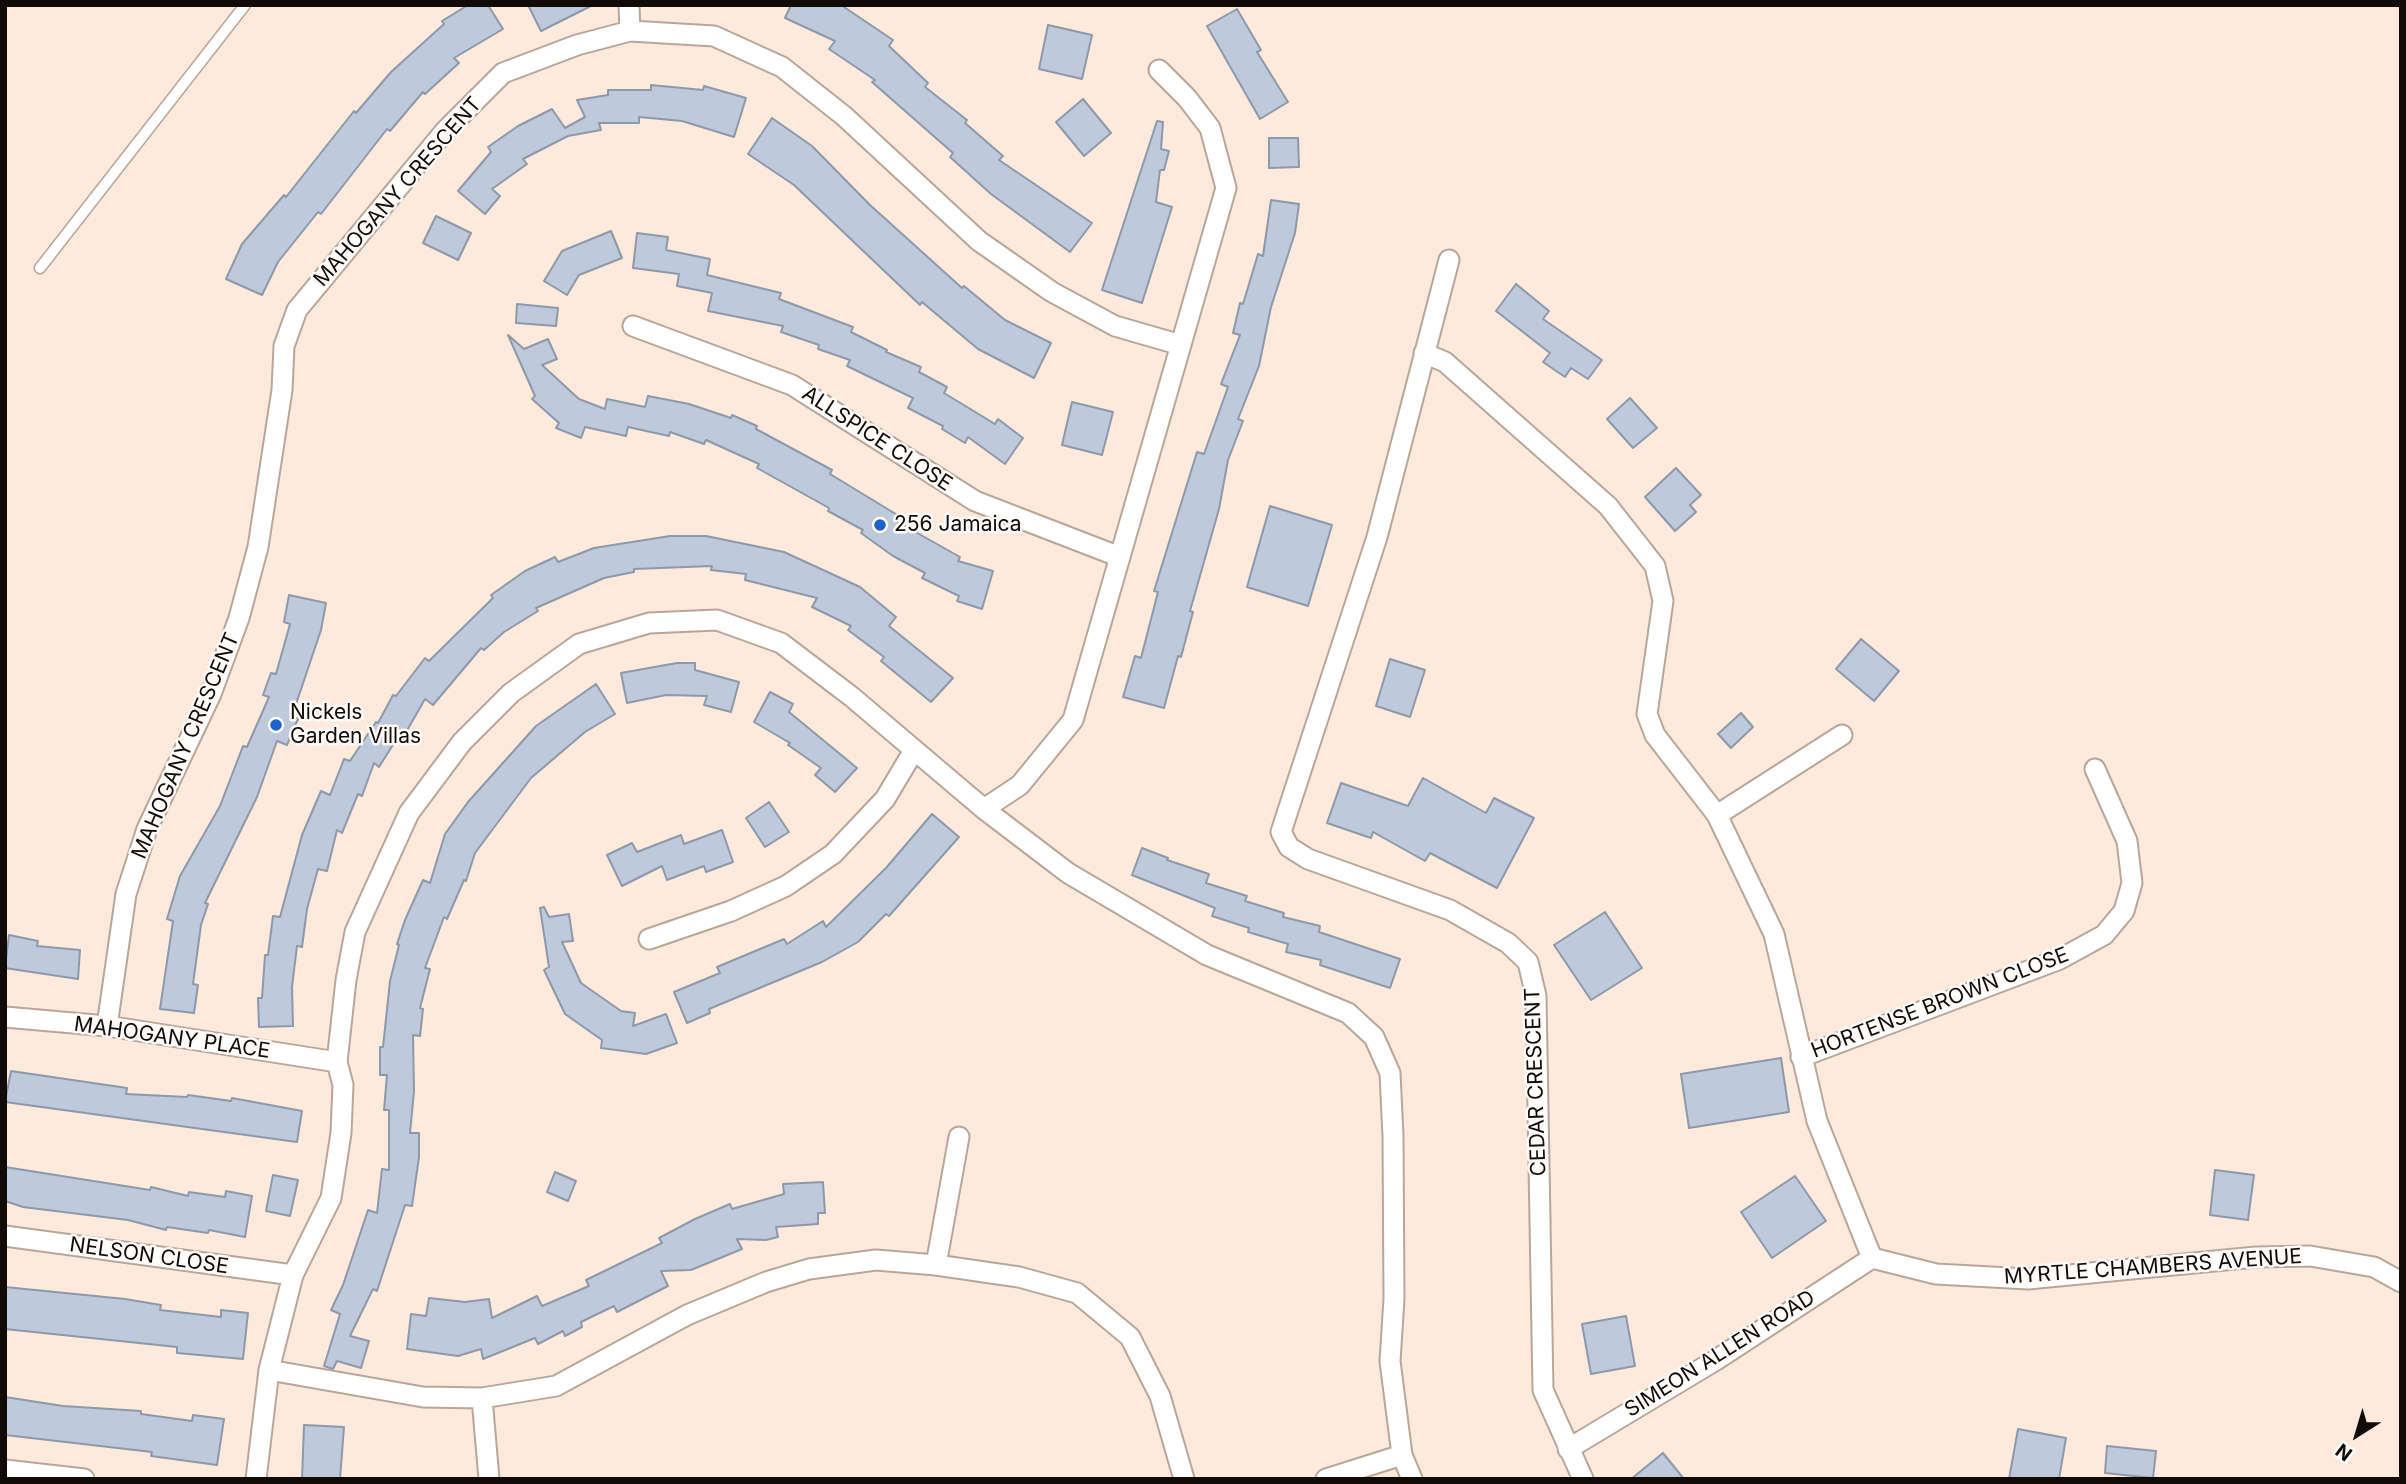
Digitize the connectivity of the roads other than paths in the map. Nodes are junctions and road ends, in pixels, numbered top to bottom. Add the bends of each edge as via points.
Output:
1 (245, 5) edge
2 (629, 5) edge
3 (629, 31) junction
4 (1159, 70) dead end
5 (1449, 260) dead end
6 (40, 268) dead end
7 (633, 326) dead end
8 (1181, 345) junction
9 (1424, 353) junction
10 (1120, 557) junction
11 (1842, 735) dead end
12 (913, 751) junction
13 (2095, 769) dead end
14 (984, 809) junction
15 (1717, 815) junction
16 (649, 939) dead end
17 (5, 1017) edge
18 (107, 1027) junction
19 (1801, 1056) junction
20 (337, 1062) junction
21 (959, 1137) dead end
22 (5, 1236) edge
23 (1872, 1258) junction
24 (936, 1265) junction
25 (293, 1275) junction
26 (2401, 1282) edge
27 (269, 1370) junction
28 (482, 1398) junction
29 (1568, 1449) junction
30 (1402, 1455) junction
31 (5, 1469) edge
32 (83, 1479) edge
33 (256, 1479) edge
34 (489, 1479) edge
35 (1184, 1479) edge
36 (1326, 1479) edge
37 (1412, 1479) edge
38 (1583, 1479) edge

1 - 6 lane
2 - 3 street
3 - 8 street, MAHOGANY CRESCENT via 714,36 782,67 845,116 989,248 1052,292 1115,326
3 - 18 street, MAHOGANY CRESCENT via 503,74 445,131 297,310 284,346 282,390 258,547 216,681 148,829 126,894
4 - 8 street via 1210,128 1226,188
5 - 9 street
7 - 10 street, ALLSPICE CLOSE via 792,385 975,501
8 - 10 street
9 - 15 street via 1445,362 1608,506 1655,566 1664,601 1647,714 1655,735
9 - 29 street, CEDAR CRESCENT via 1377,537 1281,832 1289,846 1308,859 1450,909 1508,943 1528,962 1536,996 1543,1390
10 - 14 street via 1073,720 1020,785
11 - 15 street
12 - 14 street
12 - 16 street via 885,799 833,854 786,886
12 - 20 street via 780,642 717,620 649,623 579,644 511,693 461,743 409,813 355,932
13 - 19 street, HORTENSE BROWN CLOSE via 2127,841 2132,883 2124,911 2104,935 2060,959
14 - 30 street via 1068,873 1207,955 1348,1013 1374,1037 1390,1073 1394,1272 1390,1361
15 - 19 street via 1774,934
17 - 18 street, MAHOGANY PLACE
18 - 20 street, MAHOGANY PLACE
19 - 23 street via 1817,1121
20 - 25 street via 344,1085 331,1198
21 - 24 street
22 - 25 street, NELSON CLOSE
23 - 26 street, MYRTLE CHAMBERS AVENUE via 1936,1274 2028,1279 2310,1256 2374,1268
23 - 29 street, SIMEON ALLEN ROAD
24 - 28 street via 876,1261 808,1269 687,1315 556,1386
24 - 35 street via 1019,1277 1077,1293 1130,1338 1160,1396
25 - 27 street
27 - 28 street via 423,1397
27 - 33 street
28 - 34 street
29 - 38 street, CEDAR CRESCENT
30 - 36 street
30 - 37 street
31 - 32 street

